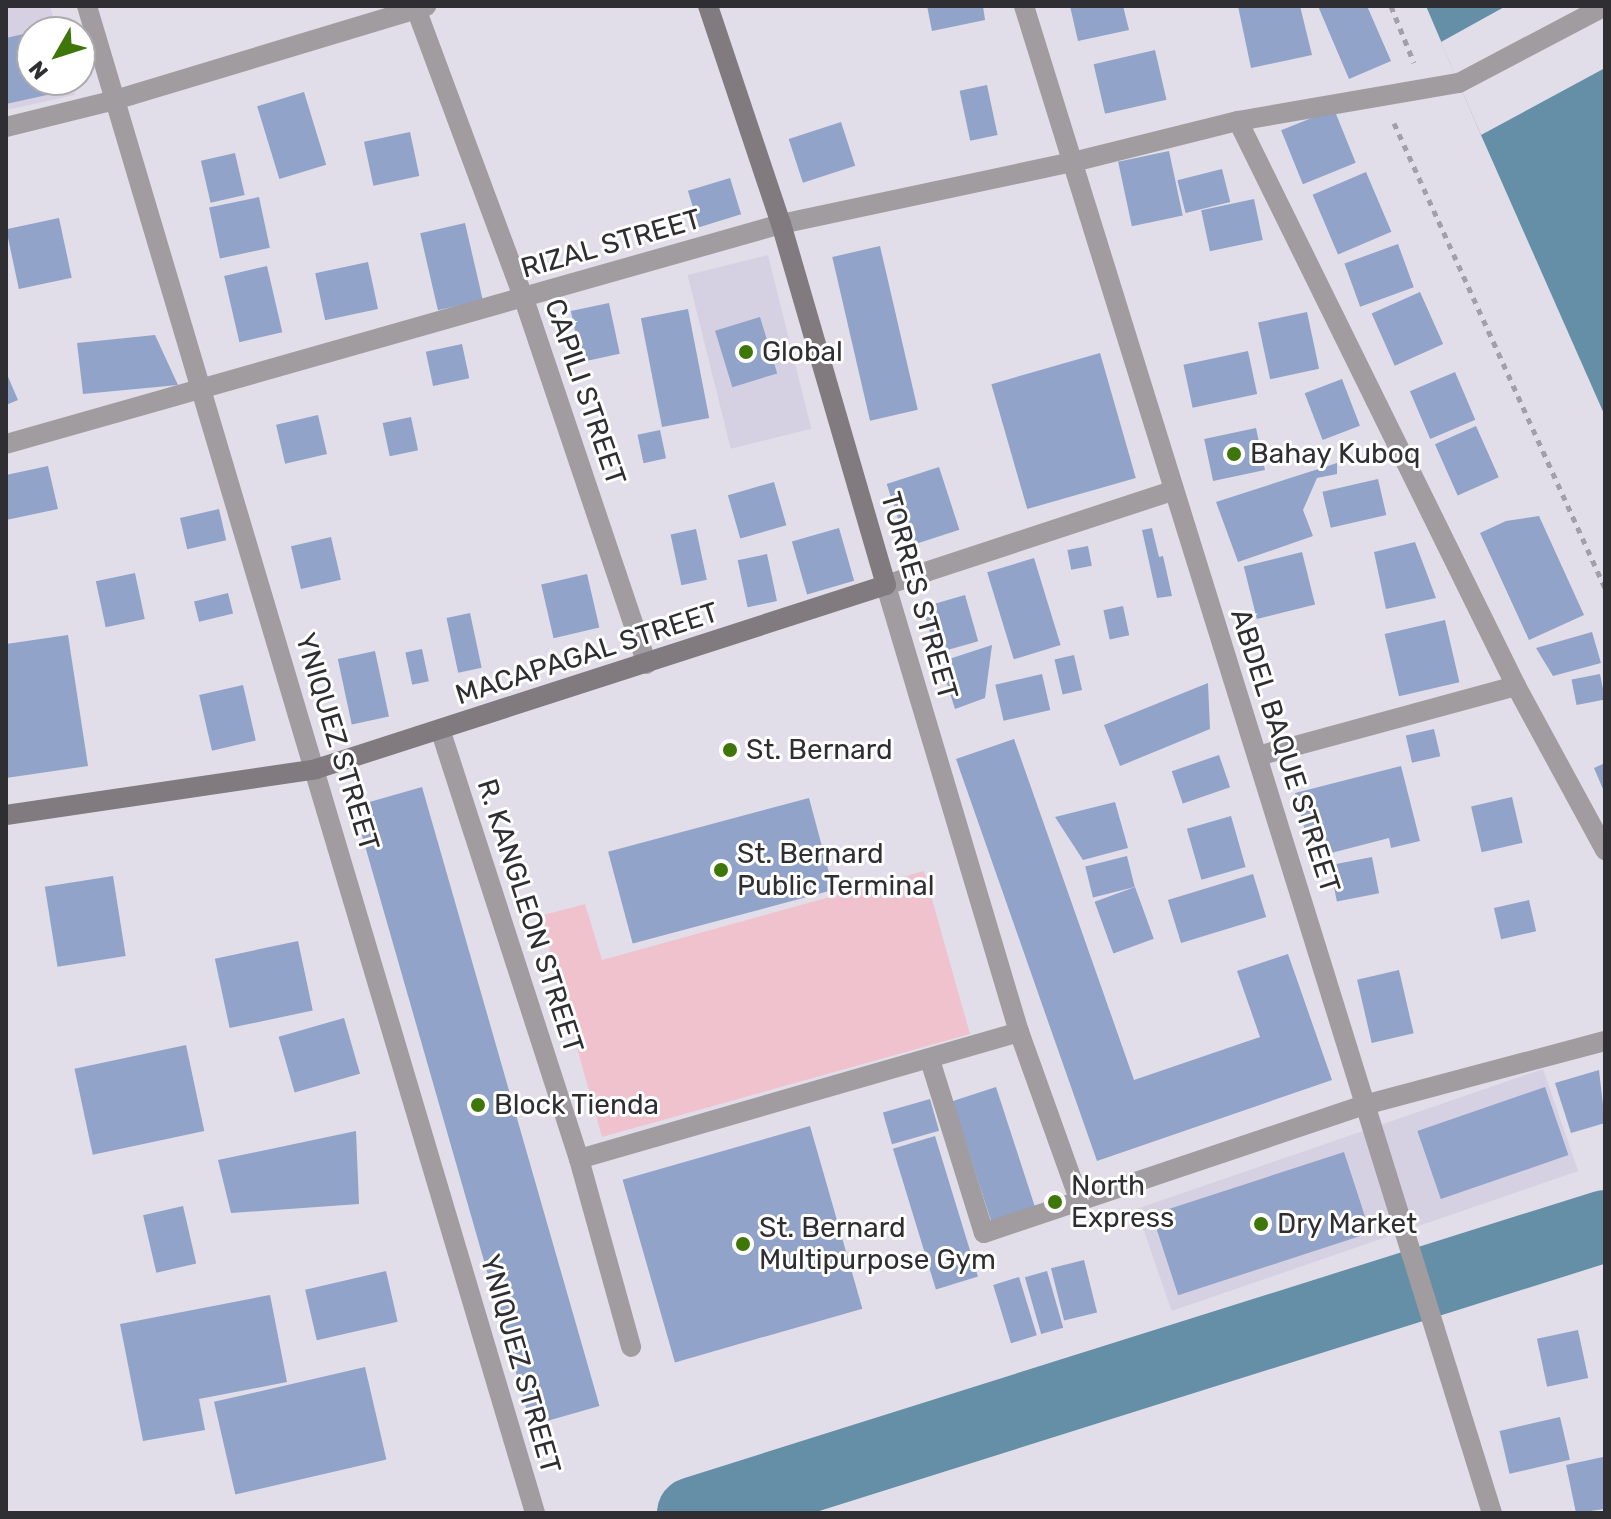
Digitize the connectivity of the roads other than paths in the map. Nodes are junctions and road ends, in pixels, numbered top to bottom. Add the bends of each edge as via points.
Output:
1 (87, 6) edge
2 (708, 6) edge
3 (1024, 6) edge
4 (1605, 6) edge
5 (419, 7) edge
6 (115, 100) junction
7 (1238, 121) junction
8 (6, 127) edge
9 (1073, 162) junction
10 (781, 224) junction
11 (524, 299) junction
12 (201, 391) junction
13 (6, 444) edge
14 (1172, 491) junction
15 (886, 585) junction
16 (647, 664) junction
17 (1516, 686) junction
18 (441, 732) junction
19 (1258, 756) junction
20 (316, 769) junction
21 (6, 815) edge
22 (1605, 850) edge
23 (1019, 1032) junction
24 (1605, 1041) edge
25 (930, 1060) junction
26 (1368, 1104) junction
27 (579, 1159) junction
28 (1080, 1202) junction
29 (631, 1347) dead end
30 (532, 1504) edge
31 (1492, 1513) edge

1 - 6 street, YNIQUEZ STREET
2 - 10 street, TORRES STREET
3 - 9 street, ABDEL BAQUE STREET
4 - 7 street, RIZAL STREET via 1459,83
5 - 6 street
5 - 11 street, CAPILI STREET
6 - 8 street
6 - 12 street, YNIQUEZ STREET
7 - 9 street, RIZAL STREET
7 - 17 street
9 - 10 street, RIZAL STREET
9 - 14 street, ABDEL BAQUE STREET
10 - 11 street, RIZAL STREET
10 - 15 street, TORRES STREET
11 - 12 street, RIZAL STREET
11 - 16 street, CAPILI STREET
12 - 13 street, RIZAL STREET
12 - 20 street, YNIQUEZ STREET
14 - 15 street, MACAPAGAL STREET
14 - 19 street, ABDEL BAQUE STREET
15 - 16 street, MACAPAGAL STREET
15 - 23 street, TORRES STREET
16 - 18 street, MACAPAGAL STREET
17 - 19 street
17 - 22 street
18 - 20 street, MACAPAGAL STREET
18 - 27 street, R. KANGLEON STREET
19 - 26 street, ABDEL BAQUE STREET
20 - 21 street, MACAPAGAL STREET
20 - 30 street, YNIQUEZ STREET
23 - 25 street
23 - 28 street, TORRES STREET
24 - 26 street
25 - 27 street
25 - 28 street via 984,1233
26 - 28 street
26 - 31 street, ABDEL BAQUE STREET
27 - 29 street, R. KANGLEON STREET

